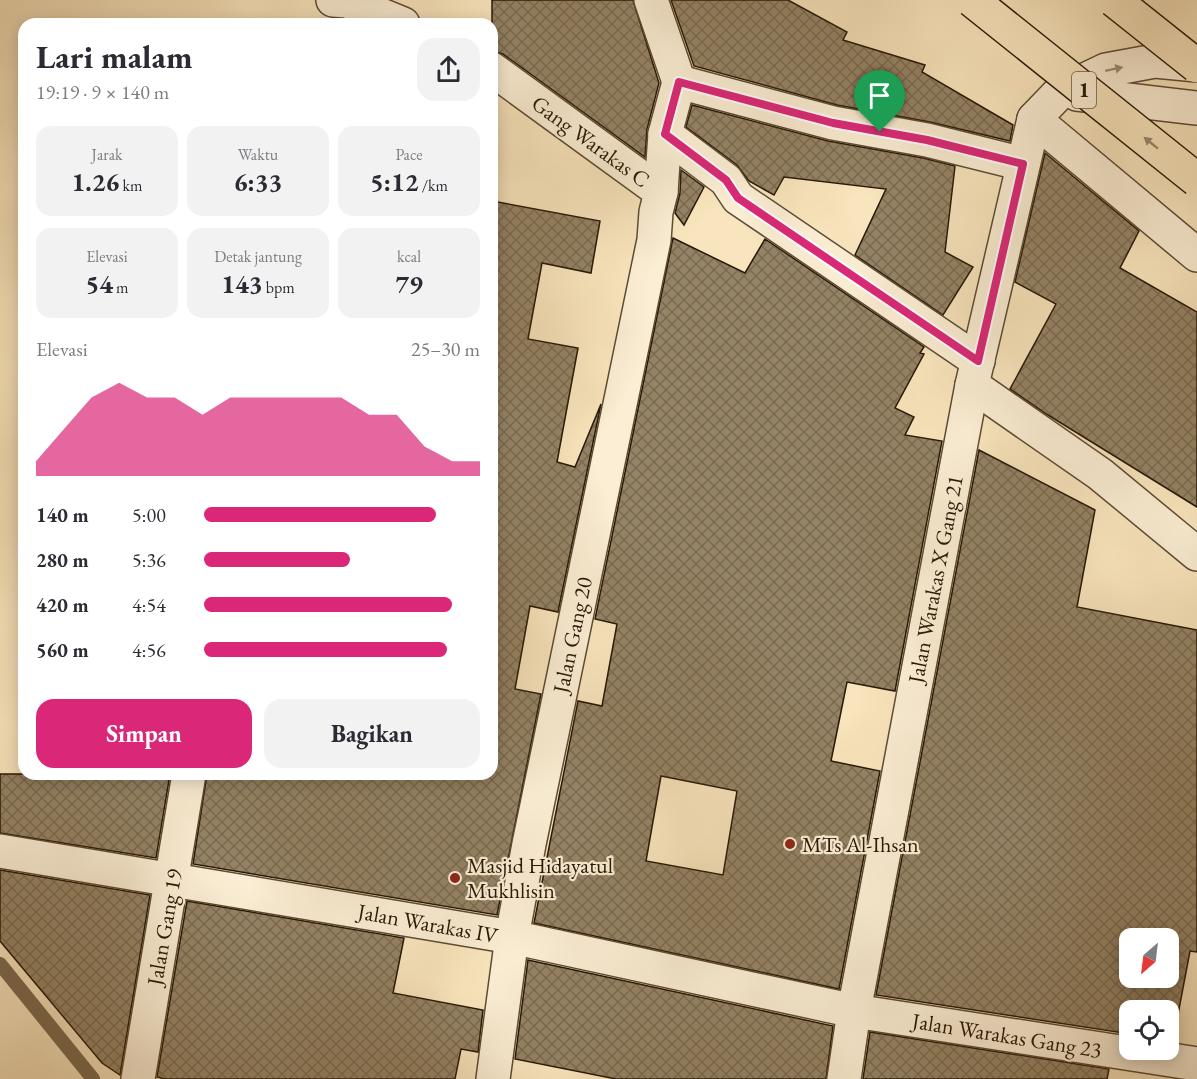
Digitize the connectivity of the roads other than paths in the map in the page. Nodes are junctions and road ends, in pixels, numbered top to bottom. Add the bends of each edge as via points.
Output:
1 (651, 0) edge
2 (972, 0) edge
3 (1114, 0) edge
4 (342, 6) edge
5 (383, 18) edge
6 (1197, 65) edge
7 (498, 73) edge
8 (679, 82) junction
9 (1060, 92) junction
10 (1197, 108) edge
11 (1034, 119) junction
12 (665, 134) junction
13 (1023, 164) junction
14 (1197, 180) edge
15 (661, 192) junction
16 (1197, 255) edge
17 (975, 373) junction
18 (1197, 554) edge
19 (188, 780) edge
20 (0, 850) edge
21 (172, 879) junction
22 (512, 937) junction
23 (854, 1011) junction
24 (1197, 1063) edge
25 (138, 1079) edge
26 (493, 1079) edge
27 (844, 1079) edge
28 (1195, 1079) edge

1 - 8 street
14 -> 2 highway, 1, bridge
3 - 6 highway, bridge
4 - 5 street
9 -> 6 street via 1106,70 1155,61
7 - 15 street, Gang Warakas C
8 - 12 street, Jalan Gang 20
8 - 13 street via 833,123 927,140
9 - 10 street
9 - 11 street
11 - 13 street, Jalan Warakas X Gang 21
11 - 16 street
12 - 15 street, Jalan Gang 20
12 - 17 street via 726,180 738,198
13 - 17 street, Jalan Warakas X Gang 21
15 - 22 street, Jalan Gang 20
17 - 18 street
17 - 23 street, Jalan Warakas X Gang 21
19 - 21 street, Jalan Gang 19
20 - 21 street, Jalan Warakas IV
21 - 22 street, Jalan Warakas IV
21 - 25 street, Jalan Gang 19
22 - 23 street, Jalan Warakas IV
22 - 26 street, Jalan Gang 20
23 - 24 street, Jalan Warakas Gang 23
23 - 27 street, Jalan Warakas X Gang 21
24 - 28 street

